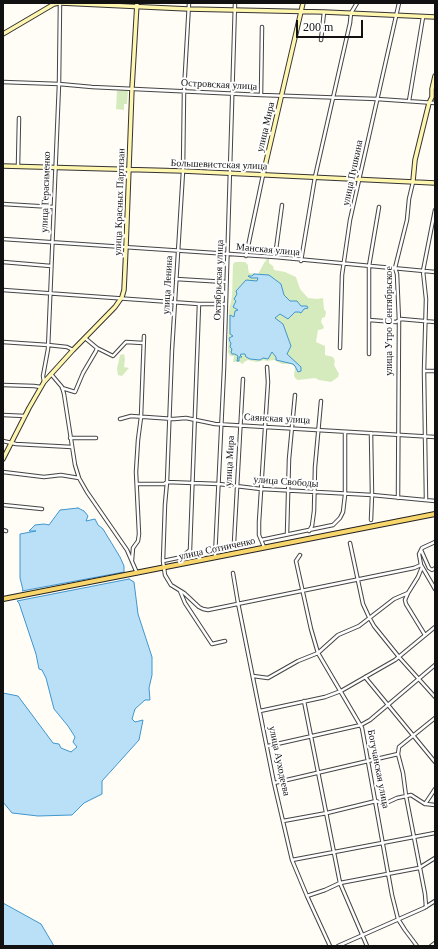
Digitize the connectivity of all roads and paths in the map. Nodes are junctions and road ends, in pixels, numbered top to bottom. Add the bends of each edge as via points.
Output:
1 (60, 3) edge
2 (188, 3) edge
3 (235, 3) edge
4 (303, 3) edge
5 (357, 3) edge
6 (399, 3) edge
7 (136, 5) edge
8 (188, 9) junction
9 (235, 10) junction
10 (301, 12) junction
11 (324, 12) junction
12 (351, 13) junction
13 (396, 15) junction
14 (423, 17) junction
15 (435, 17) edge
16 (262, 27) dead end
17 (3, 34) edge
18 (321, 40) dead end
19 (435, 76) edge
20 (3, 82) edge
21 (59, 84) junction
22 (132, 88) junction
23 (184, 91) junction
24 (233, 93) junction
25 (261, 95) junction
26 (281, 96) junction
27 (333, 98) junction
28 (377, 99) junction
29 (409, 101) junction
30 (429, 103) junction
31 (435, 103) edge
32 (19, 118) dead end
33 (3, 166) edge
34 (18, 166) junction
35 (55, 168) junction
36 (129, 170) junction
37 (182, 172) junction
38 (231, 174) junction
39 (263, 175) junction
40 (316, 177) junction
41 (360, 179) junction
42 (413, 181) junction
43 (435, 183) edge
44 (3, 204) edge
45 (282, 205) dead end
46 (53, 206) junction
47 (379, 207) dead end
48 (435, 210) edge
49 (3, 239) edge
50 (52, 242) junction
51 (126, 247) junction
52 (177, 251) junction
53 (228, 254) junction
54 (246, 256) junction
55 (275, 257) junction
56 (301, 261) junction
57 (3, 262) edge
58 (343, 264) junction
59 (51, 266) junction
60 (369, 266) junction
61 (395, 268) junction
62 (423, 271) junction
63 (435, 272) edge
64 (176, 279) junction
65 (226, 282) junction
66 (3, 290) edge
67 (50, 293) junction
68 (122, 298) junction
69 (175, 301) junction
70 (199, 304) junction
71 (226, 304) junction
72 (369, 320) junction
73 (399, 320) junction
74 (424, 321) junction
75 (435, 322) edge
76 (144, 336) dead end
77 (85, 338) junction
78 (3, 342) edge
79 (143, 343) junction
80 (48, 345) junction
81 (97, 348) junction
82 (340, 348) dead end
83 (73, 350) junction
84 (369, 354) dead end
85 (267, 367) dead end
86 (424, 371) junction
87 (435, 371) edge
88 (51, 373) junction
89 (243, 379) dead end
90 (44, 382) junction
91 (3, 385) edge
92 (41, 387) junction
93 (62, 387) junction
94 (295, 395) dead end
95 (321, 400) dead end
96 (3, 415) edge
97 (25, 416) junction
98 (141, 417) junction
99 (170, 418) junction
100 (120, 419) dead end
101 (195, 419) junction
102 (221, 423) junction
103 (240, 425) junction
104 (265, 426) junction
105 (292, 427) junction
106 (318, 429) junction
107 (345, 432) junction
108 (371, 433) junction
109 (398, 435) junction
110 (425, 436) junction
111 (435, 436) edge
112 (70, 438) junction
113 (96, 438) dead end
114 (3, 441) edge
115 (11, 443) junction
116 (72, 447) junction
117 (3, 459) edge
118 (3, 472) edge
119 (78, 478) junction
120 (167, 482) junction
121 (192, 483) junction
122 (137, 484) junction
123 (219, 484) junction
124 (236, 486) junction
125 (261, 489) junction
126 (289, 491) junction
127 (315, 492) junction
128 (345, 494) junction
129 (372, 495) junction
130 (398, 498) junction
131 (426, 500) junction
132 (435, 501) edge
133 (3, 505) edge
134 (42, 509) dead end
135 (435, 514) edge
136 (371, 520) dead end
137 (309, 531) junction
138 (287, 534) junction
139 (261, 540) junction
140 (435, 542) edge
141 (350, 543) dead end
142 (264, 547) junction
143 (215, 550) junction
144 (421, 550) junction
145 (300, 555) dead end
146 (215, 557) junction
147 (132, 560) junction
148 (163, 561) junction
149 (421, 566) junction
150 (163, 568) junction
151 (435, 568) edge
152 (137, 573) junction
153 (233, 573) dead end
154 (358, 579) junction
155 (435, 588) edge
156 (302, 590) junction
157 (179, 591) junction
158 (408, 593) junction
159 (3, 599) edge
160 (238, 603) junction
161 (369, 617) junction
162 (435, 627) edge
163 (424, 635) junction
164 (225, 641) dead end
165 (318, 653) junction
166 (399, 657) junction
167 (435, 665) edge
168 (253, 676) junction
169 (365, 677) junction
170 (419, 678) junction
171 (341, 690) junction
172 (435, 697) edge
173 (304, 701) junction
174 (388, 704) junction
175 (260, 711) junction
176 (435, 718) edge
177 (361, 725) junction
178 (413, 735) junction
179 (312, 736) junction
180 (268, 746) junction
181 (398, 754) junction
182 (368, 761) junction
183 (435, 762) edge
184 (318, 772) junction
185 (274, 783) junction
186 (435, 789) edge
187 (406, 796) junction
188 (376, 801) junction
189 (425, 804) junction
190 (435, 805) edge
191 (327, 813) junction
192 (283, 821) junction
193 (435, 833) edge
194 (414, 837) junction
195 (383, 842) junction
196 (334, 852) junction
197 (435, 858) edge
198 (292, 860) junction
199 (420, 868) junction
200 (389, 874) junction
201 (340, 883) junction
202 (307, 896) junction
203 (435, 901) edge
204 (426, 907) junction
205 (398, 919) junction
206 (362, 935) junction
207 (435, 943) edge
208 (330, 946) edge
209 (338, 946) edge
210 (367, 946) edge
211 (417, 946) edge
212 (431, 946) edge

1 - 7 main road
1 - 17 main road
1 - 21 street, улица Герасименко
2 - 8 street, улица Ленина
3 - 9 street, Октябрьская улица
4 - 10 main road, улица Мира
5 - 12 street
6 - 13 street, улица Пушкина
7 - 8 main road
7 - 22 main road, улица Красных Партизан
8 - 9 main road
8 - 23 street, улица Ленина
9 - 10 main road
9 - 24 street, Октябрьская улица
10 - 11 main road
10 - 26 main road, улица Мира
11 - 12 main road
11 - 18 street
12 - 13 main road
12 - 27 street
13 - 14 main road
13 - 28 street, улица Пушкина
14 - 15 main road
14 - 29 street
16 - 25 street
19 - 30 main road, улица Утро Сентябрьское
20 - 21 street, Островская улица
21 - 22 street, Островская улица
21 - 35 street, улица Герасименко
22 - 23 street, Островская улица
22 - 36 main road, улица Красных Партизан
23 - 24 street, Островская улица
23 - 37 street, улица Ленина
24 - 25 street, Островская улица
24 - 38 street, Октябрьская улица
25 - 26 street, Островская улица
26 - 27 street, Островская улица
26 - 39 main road, улица Мира
27 - 28 street, Островская улица
27 - 40 street
28 - 29 street, Островская улица
28 - 41 street, улица Пушкина
29 - 30 street, Островская улица
30 - 31 street, Островская улица
30 - 42 main road, улица Утро Сентябрьское via 415,160
32 - 34 street
33 - 34 main road, Большевистская улица
34 - 35 main road, Большевистская улица
35 - 36 main road, Большевистская улица
35 - 46 street, улица Герасименко
36 - 37 main road, Большевистская улица
36 - 51 main road, улица Красных Партизан
37 - 38 main road, Большевистская улица
37 - 52 street, улица Ленина
38 - 39 main road, Большевистская улица
38 - 53 street, Октябрьская улица
39 - 40 main road, Большевистская улица
39 - 54 street, улица Мира
40 - 41 main road, Большевистская улица
40 - 56 street
41 - 42 main road, Большевистская улица
41 - 58 street, улица Пушкина
42 - 43 main road, Большевистская улица
42 - 61 street, улица Утро Сентябрьское via 407,220
44 - 46 street
45 - 55 street
46 - 50 street, улица Герасименко
47 - 60 street
48 - 62 street
49 - 50 street, Манская улица
50 - 51 street, Манская улица
50 - 59 street, улица Герасименко
51 - 52 street, Манская улица
51 - 68 main road, улица Красных Партизан
52 - 53 street, Манская улица
52 - 64 street, улица Ленина
53 - 54 street, Манская улица
53 - 65 street, Октябрьская улица
54 - 55 street, Манская улица
55 - 56 street, Манская улица
56 - 58 street, Манская улица
57 - 59 street
58 - 60 street, Манская улица
58 - 82 street, улица Пушкина
59 - 67 street, улица Герасименко
60 - 61 street, Манская улица
60 - 72 street
61 - 62 street, Манская улица
61 - 73 street, улица Утро Сентябрьское
62 - 63 street, Манская улица
62 - 74 street via 426,298
64 - 65 street
64 - 69 street, улица Ленина
65 - 71 street, Октябрьская улица
66 - 67 street
67 - 68 street
67 - 80 street, улица Герасименко
68 - 69 street
68 - 77 main road
69 - 70 street
69 - 99 street, улица Ленина
70 - 71 street
70 - 101 street
71 - 102 street, Октябрьская улица
72 - 73 street
72 - 84 street
73 - 74 street
73 - 109 street, улица Утро Сентябрьское
74 - 75 street
74 - 86 street
76 - 79 street
77 - 81 street
77 - 83 main road
78 - 80 street
79 - 81 street via 126,342 114,356
79 - 98 street
80 - 83 street
80 - 90 street, улица Герасименко
81 - 93 street via 75,392
83 - 88 main road
85 - 104 street
86 - 87 street
86 - 110 street
88 - 90 main road
88 - 93 street
89 - 103 street, улица Мира
90 - 92 main road
91 - 92 street
92 - 97 main road
93 - 112 street
94 - 105 street
95 - 106 street
96 - 97 street
97 - 115 main road
98 - 99 street, Саянская улица
98 - 100 street, Саянская улица
98 - 122 street
99 - 101 street, Саянская улица
99 - 120 street, улица Ленина
101 - 102 street, Саянская улица
101 - 121 street
102 - 103 street, Саянская улица
102 - 123 street, Октябрьская улица
103 - 104 street, Саянская улица
103 - 124 street, улица Мира
104 - 105 street, Саянская улица
104 - 125 street
105 - 106 street, Саянская улица
105 - 126 street
106 - 107 street, Саянская улица
106 - 127 street
107 - 108 street, Саянская улица
107 - 128 street
108 - 109 street, Саянская улица
108 - 129 street
109 - 110 street, Саянская улица
109 - 130 street, улица Утро Сентябрьское
110 - 111 street, Саянская улица
110 - 131 street
112 - 113 street
112 - 116 street
114 - 115 street
115 - 116 street
115 - 117 main road
116 - 119 street
118 - 119 street
119 - 147 street
120 - 121 street, улица Свободы
120 - 122 street, улица Свободы
120 - 148 street, улица Ленина
121 - 123 street, улица Свободы
121 - 148 street via 190,550 182,557
122 - 147 street via 139,534 133,548
123 - 124 street, улица Свободы
123 - 143 street, Октябрьская улица
124 - 125 street, улица Свободы
124 - 143 street, улица Мира via 234,543 227,548
125 - 126 street, улица Свободы
125 - 139 street
126 - 127 street, улица Свободы
126 - 138 street
127 - 128 street, улица Свободы
127 - 137 street via 312,526
128 - 129 street, улица Свободы
128 - 137 street via 343,512 337,522
129 - 130 street, улица Свободы
129 - 136 street
130 - 131 street, улица Свободы
131 - 132 street, улица Свободы
133 - 134 street
135 - 142 main road, улица Сотниченко
137 - 138 street
138 - 139 street
139 - 142 street
140 - 144 street
141 - 154 street
142 - 146 main road, улица Сотниченко
143 - 146 street, Октябрьская улица
144 - 149 street
144 - 151 street via 429,568
145 - 156 street, Богучанская улица via 296,561
146 - 150 main road, улица Сотниченко
147 - 152 street
148 - 150 street, улица Ленина
149 - 154 street
149 - 155 street
149 - 158 street via 418,577
150 - 152 main road, улица Сотниченко
150 - 157 street via 168,581
152 - 159 main road, улица Сотниченко
153 - 160 street, улица Ауходеева
154 - 156 street
154 - 161 street via 363,604
156 - 160 street
156 - 165 street, Богучанская улица
157 - 160 street via 203,609
157 - 164 street via 212,644
158 - 161 street via 394,599
158 - 163 street via 406,604
160 - 168 street, улица Ауходеева
161 - 165 street via 359,626 338,635
161 - 166 street
162 - 163 street
163 - 166 street
165 - 168 street via 268,678
165 - 171 street, Богучанская улица
166 - 169 street
166 - 170 street
167 - 170 street
168 - 175 street, улица Ауходеева
169 - 171 street
169 - 174 street
170 - 172 street
170 - 174 street
171 - 173 street via 325,697
171 - 177 street, Богучанская улица
173 - 175 street
173 - 179 street
174 - 177 street
174 - 178 street
175 - 180 street, улица Ауходеева
176 - 178 street
177 - 179 street
177 - 182 street, Богучанская улица
178 - 181 street via 400,747
178 - 183 street
179 - 180 street
179 - 184 street
180 - 185 street, улица Ауходеева
181 - 182 street
181 - 187 street
182 - 184 street
182 - 188 street, Богучанская улица
184 - 185 street
184 - 191 street
185 - 192 street, улица Ауходеева
186 - 189 street
187 - 188 street via 384,804
187 - 189 street via 410,795
187 - 194 street
188 - 191 street
188 - 195 street, Богучанская улица
189 - 190 street
191 - 192 street
191 - 196 street
192 - 198 street, улица Ауходеева
193 - 194 street
194 - 195 street
194 - 199 street
195 - 196 street
195 - 200 street, Богучанская улица
196 - 198 street
196 - 201 street
197 - 199 street
198 - 202 street, улица Ауходеева
199 - 200 street
199 - 204 street
200 - 201 street
200 - 205 street, Богучанская улица
201 - 202 street
201 - 206 street
202 - 208 street, улица Ауходеева
203 - 204 street
204 - 205 street
205 - 206 street
205 - 211 street, Богучанская улица
206 - 209 street
206 - 210 street
207 - 212 street

